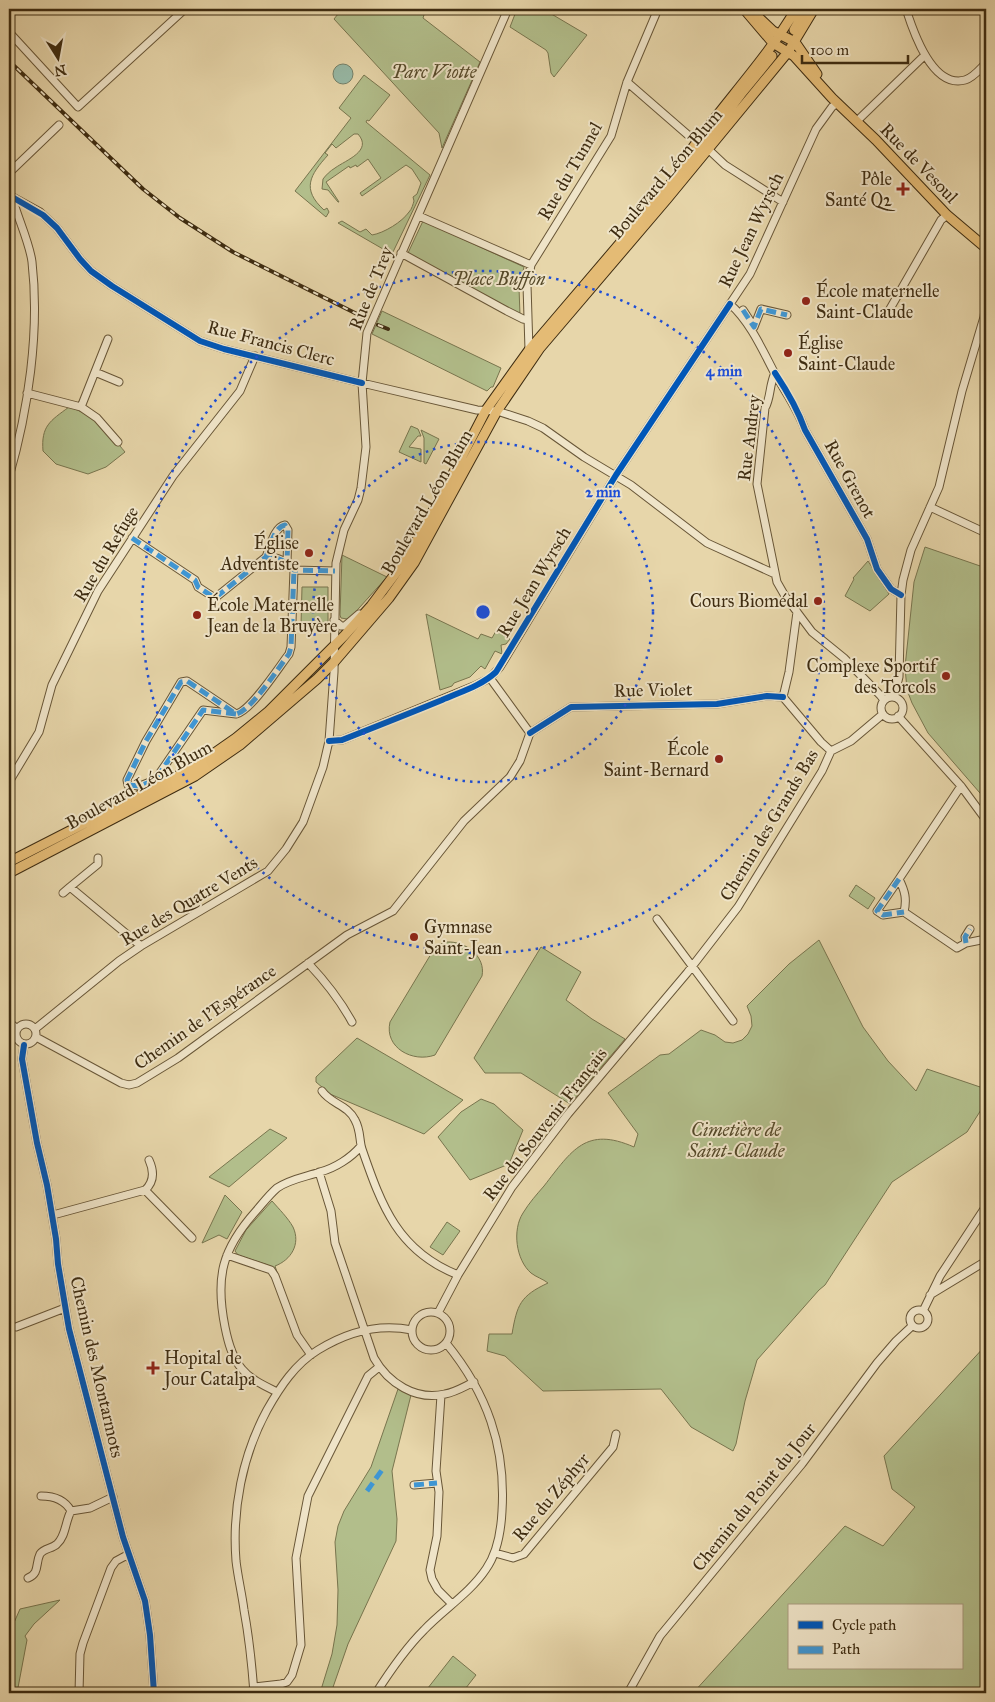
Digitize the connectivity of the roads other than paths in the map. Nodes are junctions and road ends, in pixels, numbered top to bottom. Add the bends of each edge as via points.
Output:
1 (185, 9) edge
2 (508, 9) edge
3 (658, 9) edge
4 (744, 9) edge
5 (750, 9) edge
6 (796, 9) edge
7 (806, 9) edge
8 (814, 9) edge
9 (906, 9) edge
10 (794, 30) tunnel mouth
11 (9, 32) edge
12 (776, 33) junction
13 (795, 42) junction
14 (773, 43) junction
15 (788, 52) junction
16 (772, 56) tunnel mouth
17 (924, 56) junction
18 (986, 64) edge
19 (627, 82) junction
20 (834, 100) junction
21 (857, 121) junction
22 (59, 125) dead end
23 (700, 137) junction
24 (708, 149) junction
25 (9, 173) edge
26 (10, 196) edge
27 (664, 197) junction
28 (783, 202) junction
29 (947, 215) junction
30 (419, 216) junction
31 (986, 248) edge
32 (401, 253) junction
33 (531, 266) junction
34 (986, 301) edge
35 (730, 304) junction
36 (743, 310) dead end
37 (887, 314) dead end
38 (787, 315) dead end
39 (528, 320) junction
40 (108, 340) dead end
41 (529, 350) junction
42 (255, 356) junction
43 (95, 372) junction
44 (775, 374) junction
45 (119, 382) dead end
46 (362, 383) junction
47 (27, 393) junction
48 (81, 407) junction
49 (486, 410) junction
50 (497, 411) junction
51 (118, 442) dead end
52 (616, 475) junction
53 (9, 478) edge
54 (930, 507) junction
55 (986, 533) edge
56 (132, 538) junction
57 (266, 557) junction
58 (287, 563) junction
59 (294, 570) junction
60 (335, 571) junction
61 (775, 574) junction
62 (388, 585) junction
63 (901, 595) junction
64 (797, 612) junction
65 (334, 620) junction
66 (334, 645) junction
67 (335, 661) junction
68 (490, 678) junction
69 (317, 679) junction
70 (334, 685) junction
71 (783, 697) junction
72 (894, 697) junction
73 (884, 700) junction
74 (236, 714) junction
75 (883, 714) junction
76 (898, 716) junction
77 (530, 733) junction
78 (329, 741) junction
79 (830, 751) junction
80 (9, 782) edge
81 (961, 786) junction
82 (986, 820) edge
83 (98, 858) dead end
84 (9, 862) edge
85 (9, 873) edge
86 (899, 879) junction
87 (70, 887) junction
88 (63, 893) dead end
89 (904, 912) junction
90 (657, 919) dead end
91 (970, 929) dead end
92 (986, 939) edge
93 (966, 943) junction
94 (140, 946) junction
95 (308, 963) junction
96 (693, 965) junction
97 (733, 1021) dead end
98 (9, 1022) edge
99 (352, 1022) dead end
100 (17, 1029) junction
101 (35, 1033) junction
102 (24, 1045) junction
103 (322, 1091) dead end
104 (361, 1146) junction
105 (149, 1160) dead end
106 (319, 1172) junction
107 (145, 1190) junction
108 (986, 1206) edge
109 (52, 1215) junction
110 (192, 1238) dead end
111 (227, 1255) junction
112 (986, 1261) edge
113 (458, 1275) junction
114 (940, 1276) junction
115 (950, 1283) junction
116 (930, 1295) junction
117 (65, 1308) junction
118 (922, 1310) junction
119 (438, 1313) junction
120 (912, 1326) junction
121 (16, 1327) dead end
122 (364, 1329) junction
123 (412, 1330) junction
124 (446, 1343) junction
125 (311, 1355) junction
126 (379, 1367) junction
127 (474, 1382) junction
128 (277, 1392) junction
129 (441, 1395) junction
130 (616, 1434) dead end
131 (437, 1482) junction
132 (414, 1485) dead end
133 (42, 1496) dead end
134 (113, 1497) junction
135 (71, 1511) junction
136 (495, 1553) junction
137 (129, 1554) junction
138 (28, 1578) dead end
139 (451, 1604) junction
140 (254, 1690) edge
141 (79, 1693) edge
142 (154, 1693) edge
143 (376, 1693) edge
144 (628, 1693) edge

1 - 11 street via 78,107
2 - 30 street, Rue de Trey
3 - 19 street, Rue du Tunnel
4 - 14 main road, Rue de Vesoul
5 - 12 main road, Rue de Vesoul
6 - 12 main road
7 - 10 main road
8 - 13 main road, Boulevard Léon Blum
9 - 17 street
12 - 13 main road, Rue de Vesoul
12 - 14 main road
13 - 15 main road, Boulevard Léon Blum
13 - 20 main road, Rue de Vesoul
14 - 15 main road, Rue de Vesoul
14 - 23 main road
15 - 20 main road, Rue de Vesoul
15 - 24 main road, Boulevard Léon Blum
16 - 27 main road, Boulevard Léon Blum
17 - 18 street via 943,75 956,81 972,76
17 - 21 street
19 - 23 street via 688,135
19 - 33 street, Rue du Tunnel via 612,133
20 - 21 main road, Rue de Vesoul
20 - 28 street, Rue Jean Wyrsch via 816,129
21 - 29 main road, Rue de Vesoul
22 - 25 street
23 - 27 main road
24 - 27 main road, Boulevard Léon Blum
24 - 28 street via 716,158
26 - 42 street, Rue Francis Clerc via 40,212 57,228 80,259 112,286 200,341
26 - 47 street via 32,262 34,332
27 - 41 main road, Boulevard Léon Blum
27 - 50 main road, Boulevard Léon Blum via 540,348
28 - 35 street, Rue Jean Wyrsch via 753,268
29 - 31 main road, Rue de Vesoul
29 - 37 street via 941,220
30 - 32 street, Rue de Trey
30 - 33 street
32 - 39 street
32 - 46 street, Rue de Trey via 367,333
33 - 39 street, Rue du Tunnel via 527,285
34 - 54 street via 939,487
35 - 44 street, Rue Andrey via 739,312
35 - 52 street, Rue Jean Wyrsch
36 - 38 street via 754,327 761,309
39 - 41 street, Rue du Tunnel
40 - 43 street
41 - 49 main road, Boulevard Léon Blum
42 - 46 street, Rue Francis Clerc
42 - 56 street, Rue du Refuge via 240,391 173,476
43 - 45 street
43 - 48 street
44 - 61 street, Rue Andrey via 770,382 765,408 757,484
44 - 63 street, Rue Grenot via 867,540 877,568 890,589
46 - 49 street, Rue Francis Clerc
46 - 60 street, Rue de Trey via 366,447 358,500 344,530
47 - 48 street
47 - 53 street
48 - 51 street via 97,418
49 - 50 street, Rue Francis Clerc
49 - 62 main road, Boulevard Léon Blum via 407,558
50 - 52 street, Rue Francis Clerc via 543,428
50 - 67 main road, Boulevard Léon Blum via 414,563 389,598
52 - 61 street, Rue Francis Clerc via 707,543
52 - 68 street, Rue Jean Wyrsch via 500,667
54 - 55 street
54 - 63 street via 911,550
56 - 57 street via 195,580 198,587 215,598
56 - 80 street, Rue du Refuge via 98,591 52,685 39,732
57 - 58 street via 273,556
57 - 58 street via 277,529 285,525 288,530
58 - 59 street
59 - 60 street
59 - 74 street via 292,647 244,712
60 - 65 street, Rue de Trey
61 - 64 street, Rue Andrey via 779,587
62 - 65 street, Boulevard Léon Blum via 348,625 341,626
62 - 66 main road, Boulevard Léon Blum
63 - 72 street via 898,677
64 - 71 street
64 - 73 street, Rue Andrey via 812,632 844,658
65 - 66 street, Rue de Trey
66 - 67 street, Rue de Trey
66 - 84 main road, Boulevard Léon Blum via 269,711 193,768
67 - 69 main road, Boulevard Léon Blum
67 - 70 street, Rue de Trey
68 - 77 street
68 - 78 street, Rue Jean Wyrsch via 350,737
69 - 70 street
69 - 85 main road, Boulevard Léon Blum via 240,745 196,776
70 - 78 street, Rue de Trey
71 - 77 street, Rue Violet via 767,696 718,704 570,707
71 - 79 street
72 - 73 street
72 - 76 street via 902,703
73 - 75 street
74 - 74 street via 187,680 181,682 146,742 127,780 128,785 140,786 155,780 203,710
75 - 76 street via 889,718
75 - 79 street, Chemin des Grands Bas via 851,741
76 - 81 street
77 - 95 street, Chemin de l'Espérance via 510,777 464,820 398,907 347,935
78 - 94 street, Rue des Quatre Vents via 323,768 303,822 268,871
79 - 96 street, Chemin des Grands Bas via 822,771 738,907
81 - 82 street
81 - 86 street
83 - 87 street via 98,864
86 - 89 street via 906,894
86 - 89 street via 877,911 883,915
87 - 88 street
87 - 94 street
89 - 93 street via 957,948
90 - 96 street
91 - 93 street via 965,937
92 - 93 street
94 - 101 street, Rue des Quatre Vents
95 - 99 street
95 - 101 street, Chemin de l'Espérance via 178,1058 137,1083 121,1083
96 - 97 street
96 - 113 street, Rue du Souvenir Français via 524,1170
98 - 100 street
100 - 101 street via 26,1024
100 - 102 street via 16,1039
101 - 102 street via 33,1042
102 - 109 street, Chemin des Montarmots via 25,1078
103 - 104 street via 327,1099 345,1108 355,1119
104 - 106 street via 340,1164
104 - 113 street via 386,1211 402,1237 433,1263
105 - 107 street via 153,1177
106 - 111 street via 289,1181 277,1189 238,1232
106 - 122 street via 331,1211 336,1243
107 - 109 street
107 - 110 street
108 - 114 street
109 - 117 street, Chemin des Montarmots
111 - 125 street via 271,1270 297,1335
111 - 128 street via 220,1298 229,1345 245,1372
112 - 115 street
113 - 119 street, Rue du Souvenir Français
114 - 115 street
114 - 116 street
115 - 116 street
116 - 118 street
117 - 121 street, Chemin des Montarmots
117 - 134 street, Chemin des Montarmots
118 - 120 street via 911,1314
118 - 120 street via 928,1317 928,1323 921,1329
119 - 123 street via 421,1314
119 - 124 street via 450,1326
120 - 144 street, Chemin du Point du Jour via 877,1363 802,1464 660,1636
122 - 123 street via 399,1327
122 - 125 street via 335,1340
122 - 126 street
123 - 124 street via 414,1340 423,1348 435,1350
124 - 127 street
125 - 128 street
126 - 129 street via 406,1390
126 - 140 street via 368,1376 308,1496 296,1558 301,1645 292,1675 281,1684
127 - 129 street
127 - 136 street via 491,1418 502,1468 501,1525
128 - 140 street via 249,1452 237,1515 236,1562
129 - 131 street
130 - 136 street, Rue du Zéphyr via 612,1447 524,1554 512,1558
131 - 132 street
131 - 139 street via 437,1536 430,1570 438,1590
133 - 135 street via 57,1498
134 - 135 street via 90,1508
134 - 137 street, Chemin des Montarmots
135 - 138 street via 59,1543 40,1554 37,1570
136 - 139 street via 487,1569 470,1589
137 - 141 street via 111,1568 92,1618 80,1654
137 - 142 street, Chemin des Montarmots via 145,1601
139 - 143 street via 399,1658

